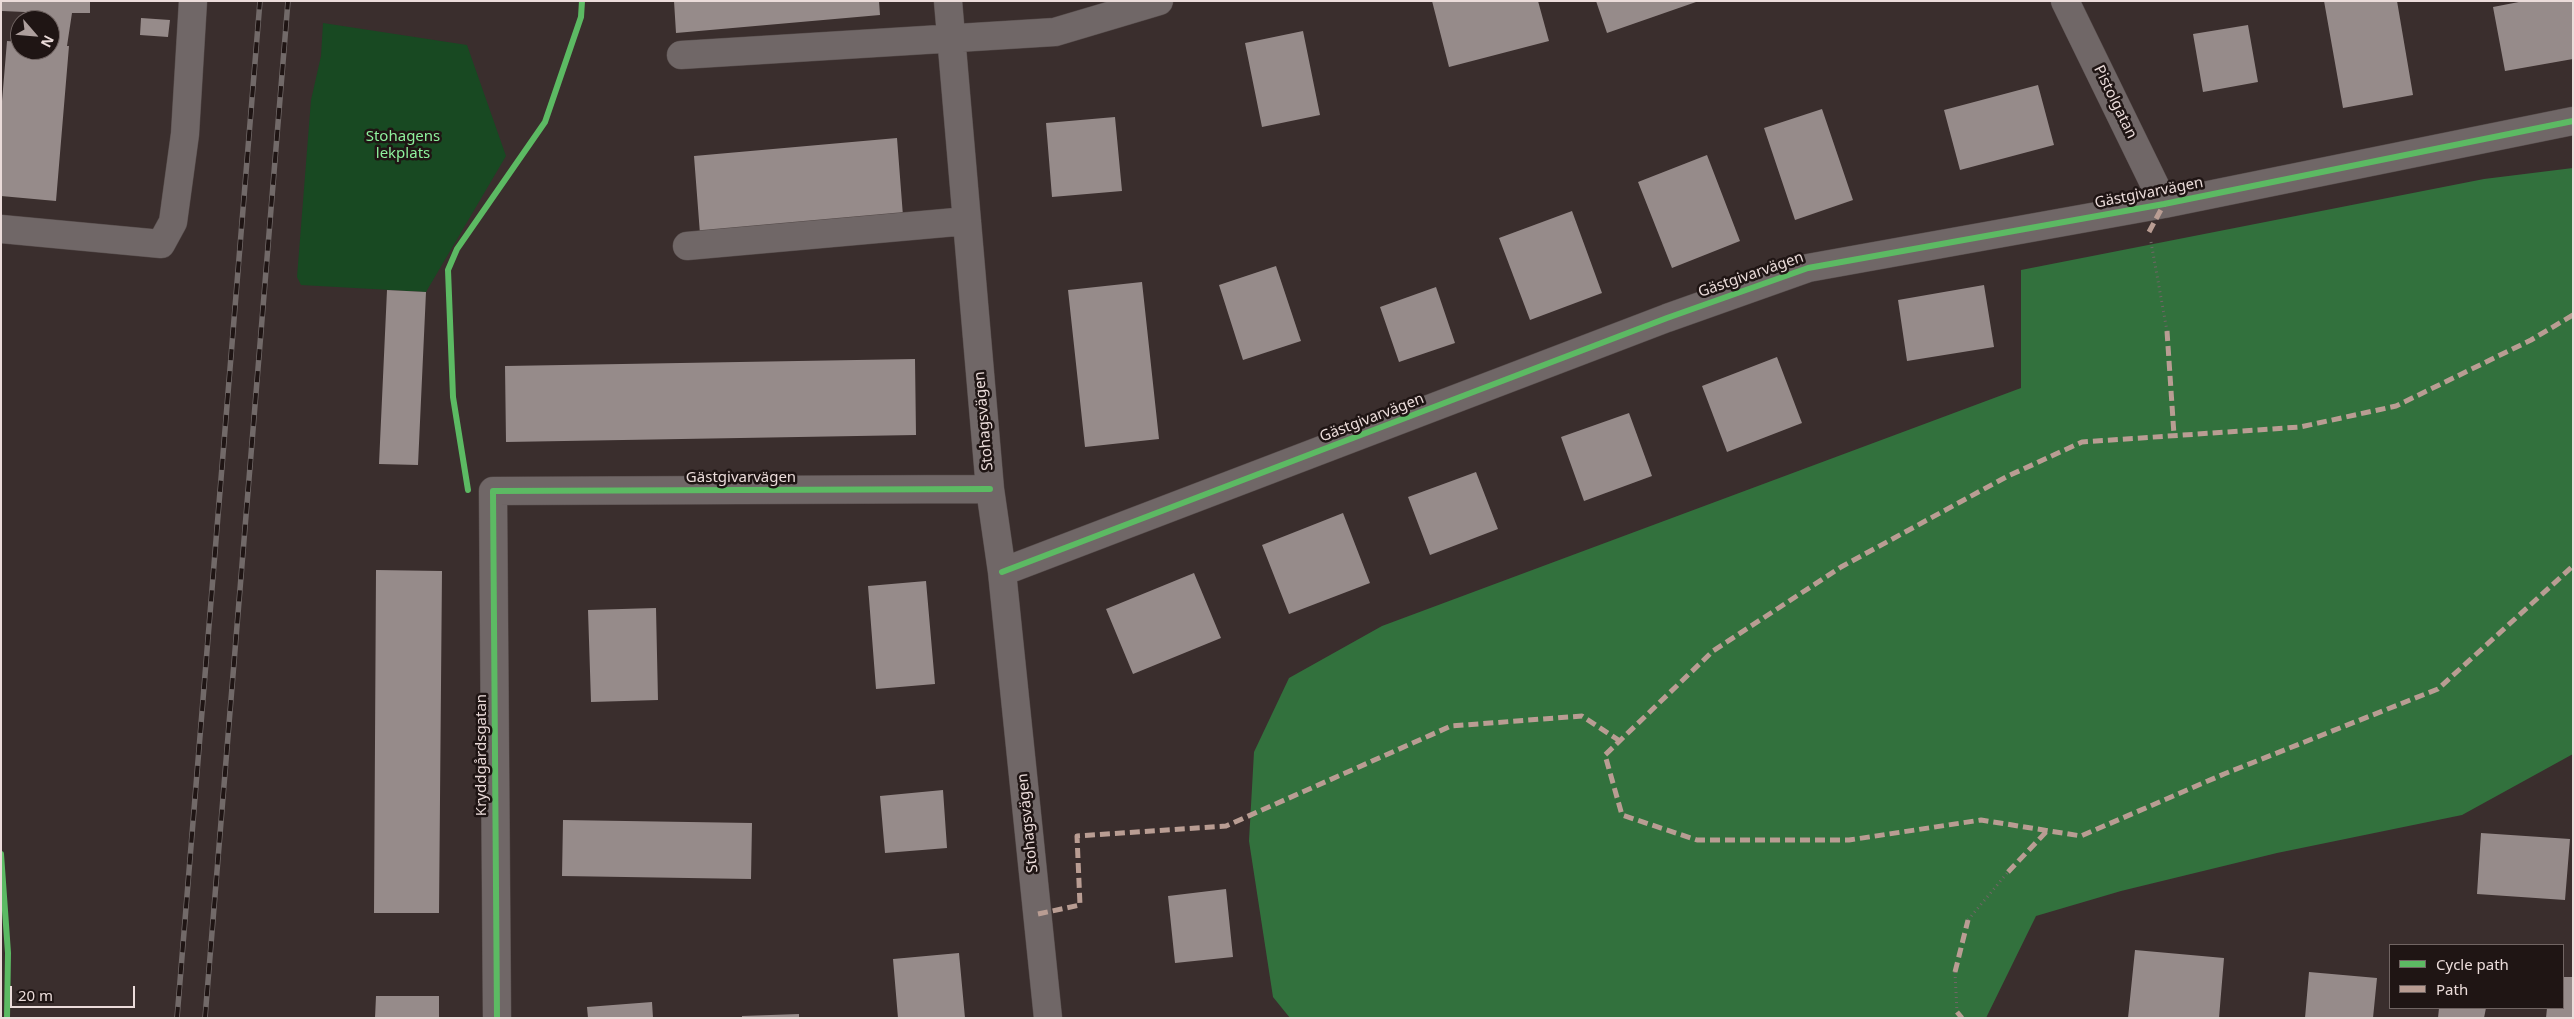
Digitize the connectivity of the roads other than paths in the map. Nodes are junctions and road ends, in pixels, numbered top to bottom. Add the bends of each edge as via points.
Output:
1 (193, 1) edge
2 (948, 1) edge
3 (1159, 1) edge
4 (2065, 1) edge
5 (951, 38) junction
6 (681, 55) dead end
7 (2573, 121) edge
8 (2164, 204) junction
9 (967, 221) junction
10 (1, 229) edge
11 (687, 246) dead end
12 (990, 489) junction
13 (493, 491) joint
14 (1002, 572) junction
15 (497, 1018) edge
16 (1048, 1018) edge

1 - 10 street via 184,144 173,222 161,244
2 - 5 street, Stohagsvägen
3 - 5 street via 1055,32
4 - 8 street, Pistolgatan
5 - 6 street
5 - 9 street, Stohagsvägen
7 - 8 street, Gästgivarvägen
8 - 14 street, Gästgivarvägen via 1808,268 1667,318
9 - 11 street
9 - 12 street, Stohagsvägen
12 - 13 street, Gästgivarvägen
12 - 14 street, Stohagsvägen
13 - 15 street, Kryddgårdsgatan
14 - 16 street, Stohagsvägen

